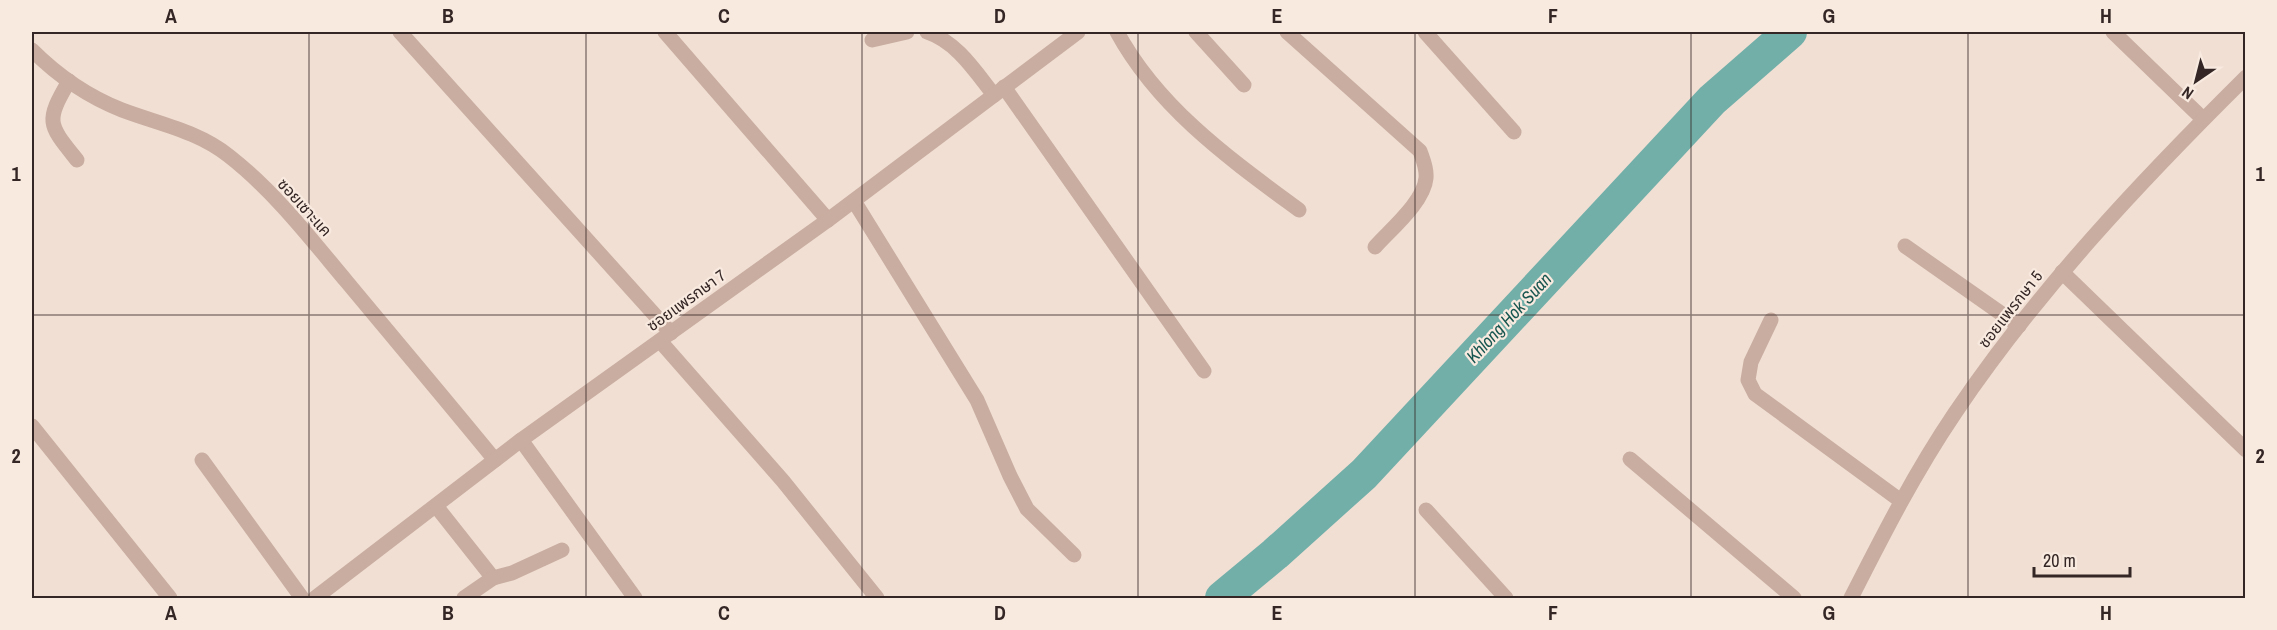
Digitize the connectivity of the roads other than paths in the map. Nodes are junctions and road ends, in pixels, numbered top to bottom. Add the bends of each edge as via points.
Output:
1 (400, 32) edge
2 (665, 32) edge
3 (907, 32) edge
4 (927, 32) edge
5 (1078, 32) edge
6 (1117, 32) edge
7 (1196, 32) edge
8 (1287, 32) edge
9 (1425, 32) edge
10 (2113, 32) edge
11 (872, 40) dead end
12 (32, 50) edge
13 (2246, 77) edge
14 (69, 81) junction
15 (1244, 85) dead end
16 (999, 91) junction
17 (2203, 119) junction
18 (1514, 132) dead end
19 (77, 160) dead end
20 (854, 201) junction
21 (1299, 210) dead end
22 (828, 220) junction
23 (1905, 246) dead end
24 (1375, 247) dead end
25 (2062, 272) junction
26 (1771, 320) dead end
27 (2019, 326) junction
28 (665, 337) junction
29 (1204, 371) dead end
30 (32, 426) edge
31 (521, 440) junction
32 (2246, 450) edge
33 (1630, 459) dead end
34 (202, 460) dead end
35 (495, 460) junction
36 (1901, 501) junction
37 (436, 506) junction
38 (1426, 510) dead end
39 (562, 550) dead end
40 (1074, 555) dead end
41 (493, 578) junction
42 (170, 598) edge
43 (302, 598) edge
44 (315, 598) edge
45 (464, 598) edge
46 (635, 598) edge
47 (877, 598) edge
48 (1506, 598) edge
49 (1794, 598) edge
50 (1851, 598) edge

1 - 28 street
2 - 22 street
3 - 11 street
4 - 16 street via 943,38
5 - 16 street, ซอยแพรกษา 7
6 - 21 street via 1150,83 1181,116 1228,158
7 - 15 street
8 - 24 street via 1420,151 1426,181 1417,201
9 - 18 street
10 - 17 street
12 - 14 street, ซอยเซาะแค
13 - 17 street, ซอยแพรกษา 5
14 - 19 street via 56,103 52,120 58,136
14 - 35 street, ซอยเซาะแค via 121,110 199,137 228,155 289,214
16 - 20 street, ซอยแพรกษา 7
16 - 29 street
17 - 25 street, ซอยแพรกษา 5
20 - 22 street, ซอยแพรกษา 7
20 - 40 street via 977,399 1027,509
22 - 28 street, ซอยแพรกษา 7
23 - 27 street
25 - 27 street, ซอยแพรกษา 5
25 - 32 street
26 - 36 street via 1751,362 1748,380 1755,394
27 - 36 street, ซอยแพรกษา 5 via 1954,414
28 - 31 street, ซอยแพรกษา 7
28 - 47 street
30 - 42 street
31 - 35 street, ซอยแพรกษา 7
31 - 46 street
33 - 49 street
34 - 43 street
35 - 37 street, ซอยแพรกษา 7
36 - 50 street, ซอยแพรกษา 5
37 - 41 street
37 - 44 street, ซอยแพรกษา 7
38 - 48 street
39 - 41 street
41 - 45 street

